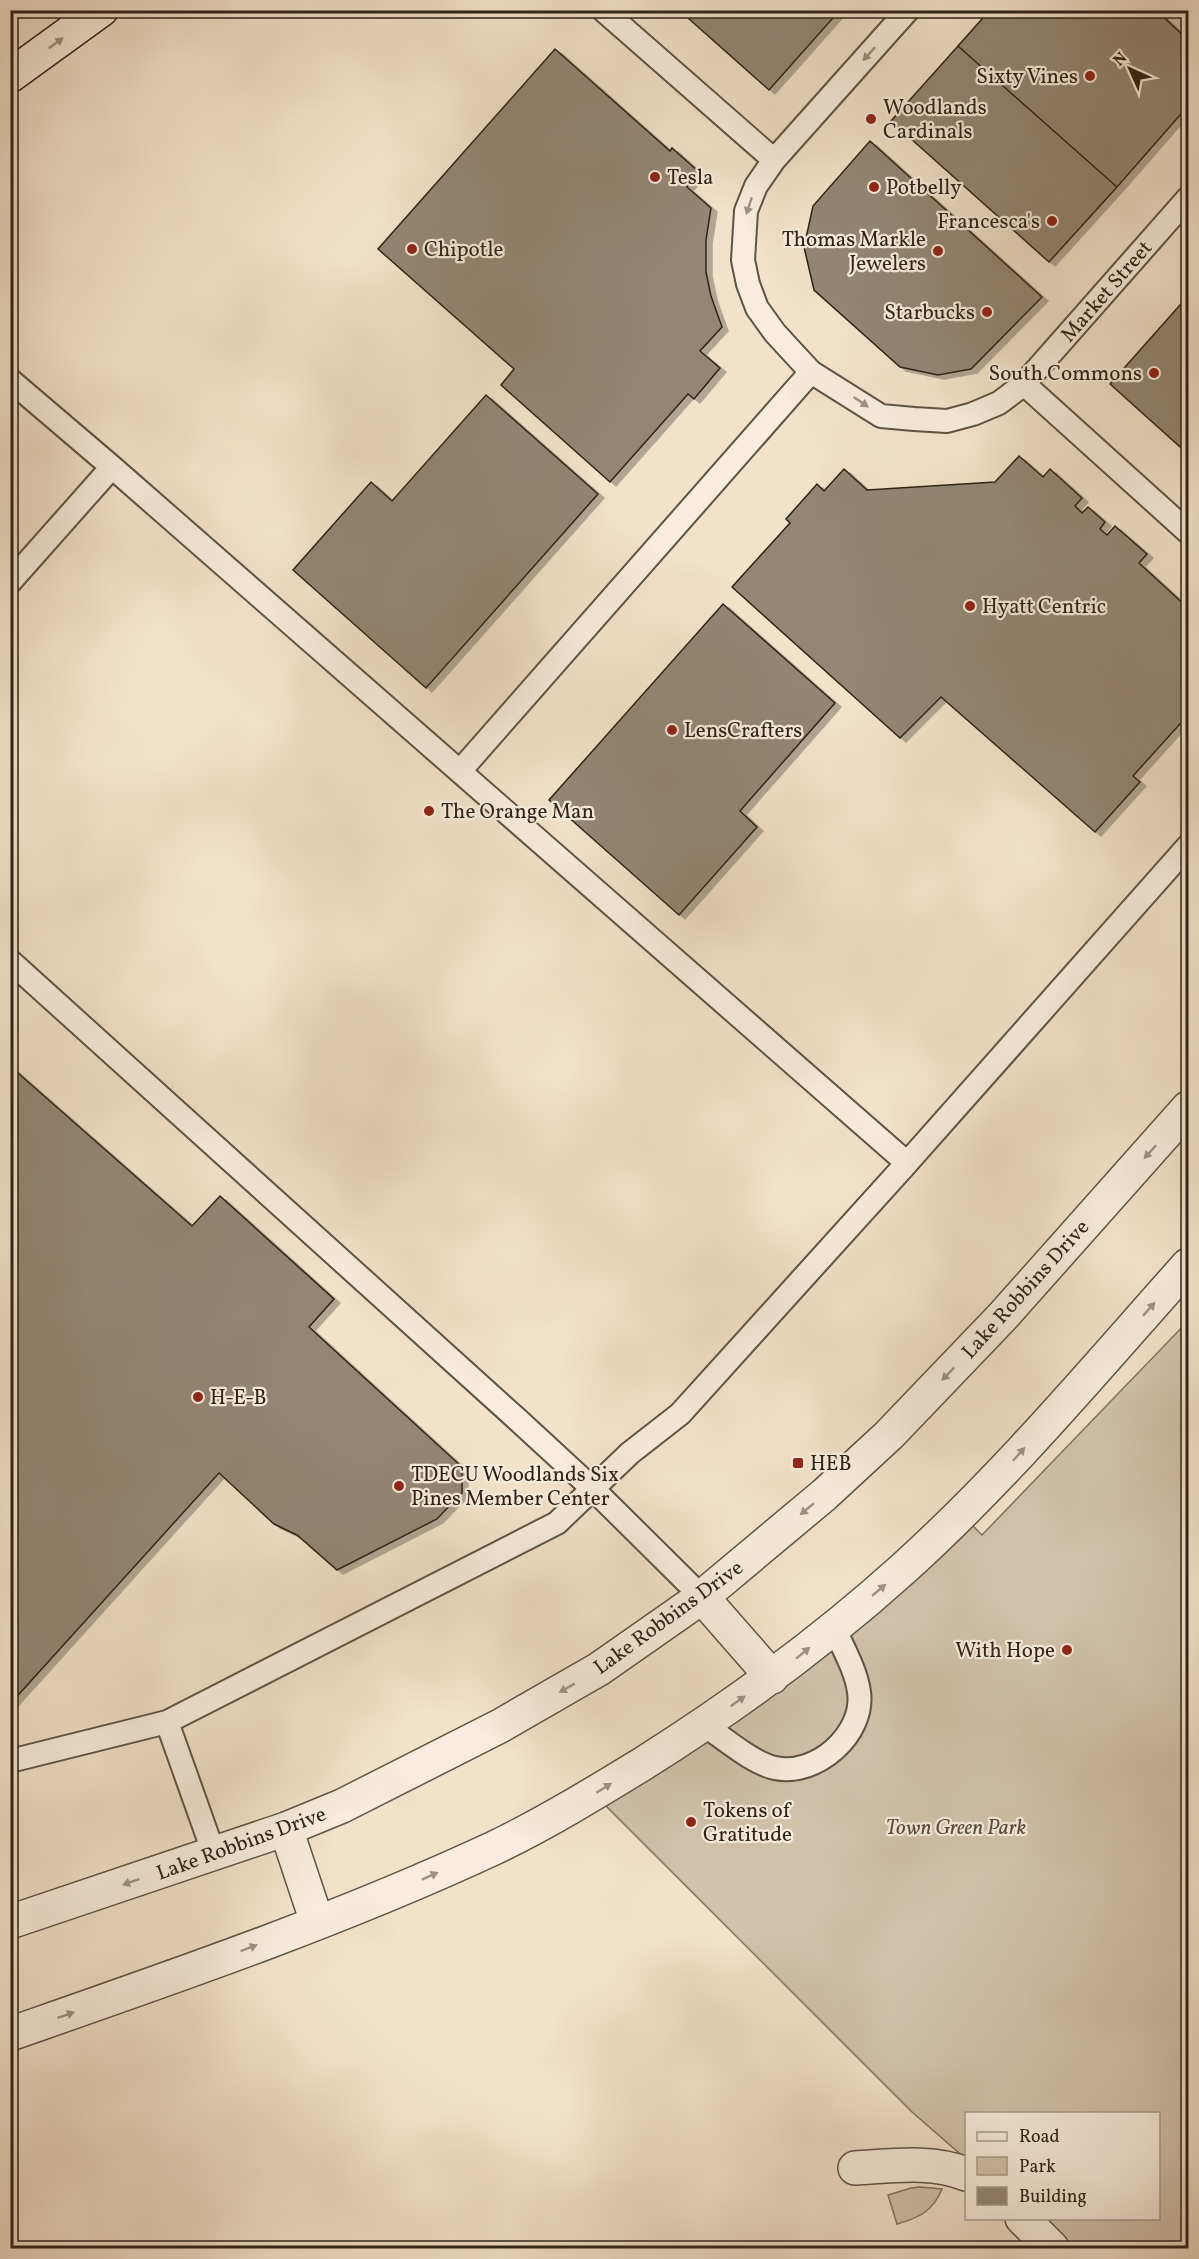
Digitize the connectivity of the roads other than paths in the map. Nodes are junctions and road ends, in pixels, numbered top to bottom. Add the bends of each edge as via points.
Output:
1 (101, 10) edge
2 (603, 10) edge
3 (908, 10) edge
4 (10, 76) edge
5 (774, 160) junction
6 (1188, 198) edge
7 (811, 372) junction
8 (10, 380) edge
9 (1024, 384) junction
10 (112, 467) junction
11 (1188, 532) edge
12 (10, 582) edge
13 (460, 771) junction
14 (1188, 846) edge
15 (10, 961) edge
16 (1188, 1108) edge
17 (907, 1162) junction
18 (1188, 1265) edge
19 (594, 1490) junction
20 (702, 1597) junction
21 (834, 1628) junction
22 (772, 1677) junction
23 (167, 1722) junction
24 (704, 1725) junction
25 (10, 1761) edge
26 (286, 1829) junction
27 (214, 1854) junction
28 (10, 1922) edge
29 (317, 1922) junction
30 (10, 2034) edge
31 (855, 2168) dead end
32 (965, 2174) edge
33 (1024, 2220) edge
34 (1052, 2248) edge

4 -> 1 street
2 - 5 lane
3 -> 5 lane, Market Street
5 -> 7 lane, Market Street via 756,186 746,211 743,260 757,308
6 - 9 lane, Market Street
7 -> 9 lane, Market Street via 881,416 947,421 999,403
7 - 13 lane
8 - 10 lane
9 - 11 lane
10 - 12 lane
10 - 13 lane
13 - 17 lane
14 - 17 lane
15 - 19 lane
16 -> 20 street, Lake Robbins Drive via 1004,1316 889,1434 824,1495
17 - 19 lane via 680,1414 630,1453
21 -> 18 street via 990,1486
19 - 20 lane
19 - 23 lane via 557,1523
20 - 22 street
20 -> 26 street, Lake Robbins Drive via 599,1669 500,1726 342,1806
22 -> 21 street
21 - 24 lane via 857,1682 860,1703 850,1730 828,1755 803,1767 776,1768 761,1763
24 -> 22 street
23 - 25 lane
23 - 27 lane
29 -> 24 street via 497,1846 594,1794
26 - 27 street, Lake Robbins Drive
26 - 29 street
27 -> 28 street, Lake Robbins Drive
30 -> 29 street
31 - 32 street via 920,2165
33 - 34 street

